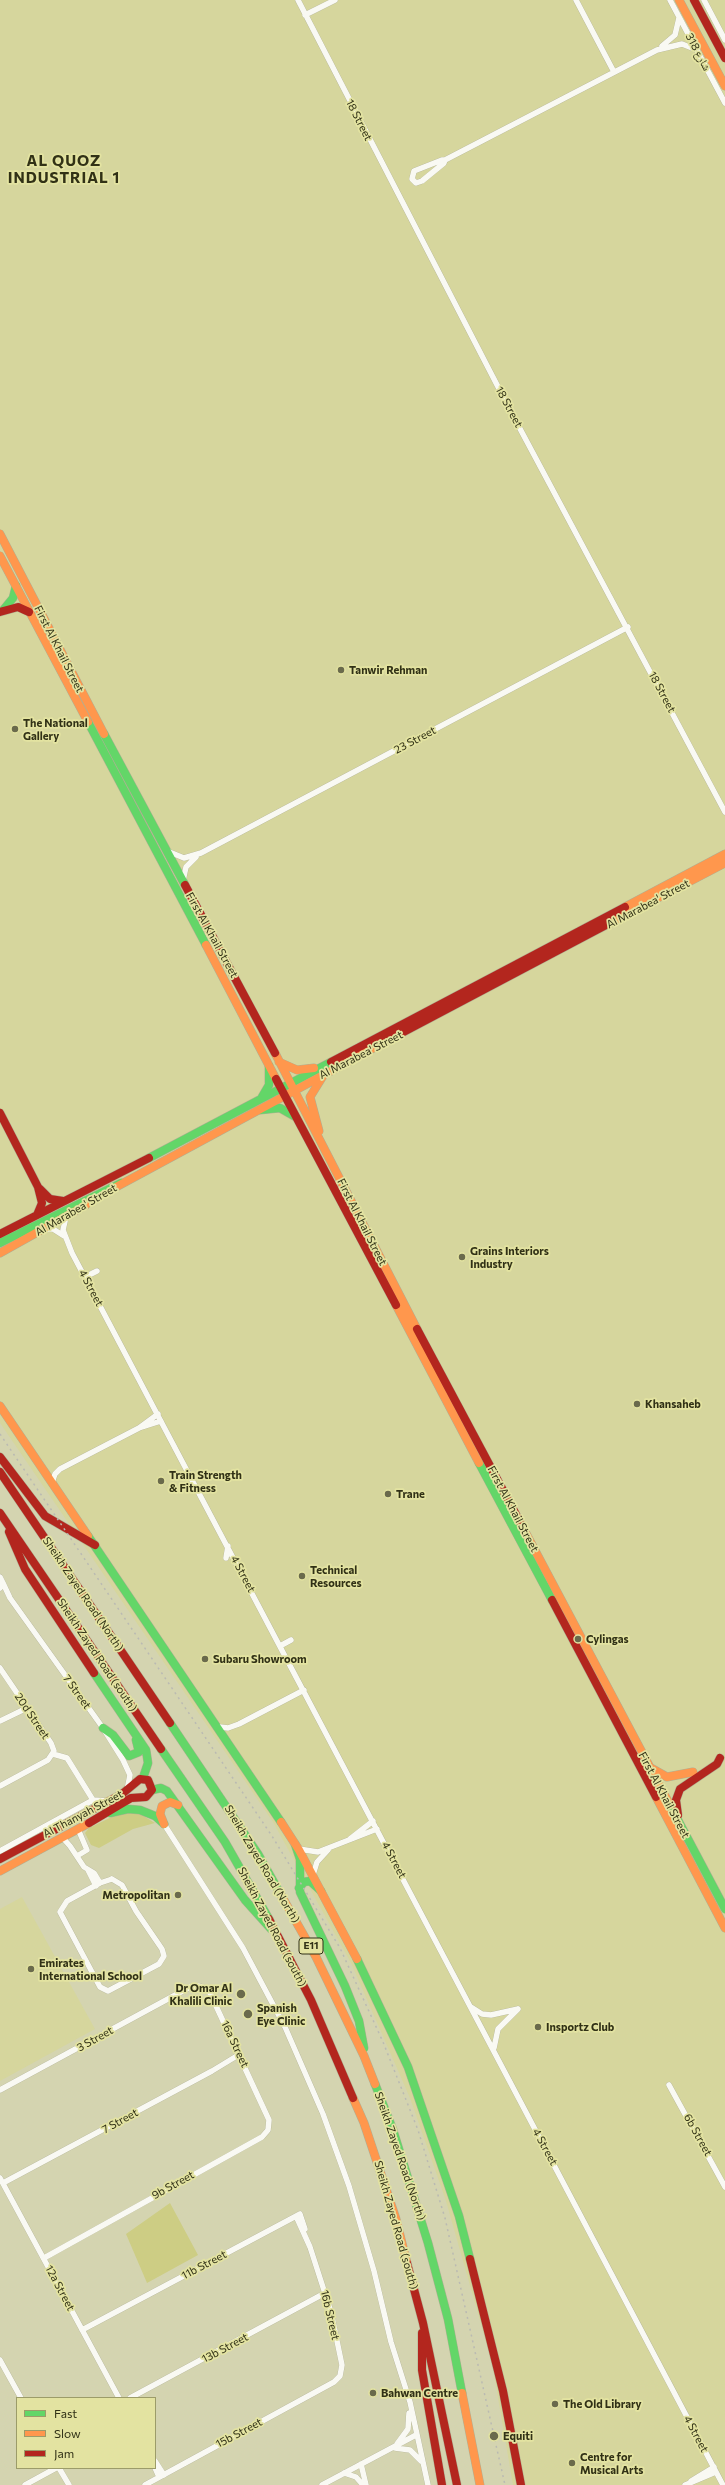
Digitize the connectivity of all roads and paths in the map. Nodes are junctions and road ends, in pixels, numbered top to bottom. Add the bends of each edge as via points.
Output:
1 (298, 0) edge
2 (335, 0) edge
3 (576, 0) edge
4 (670, 0) edge
5 (679, 0) edge
6 (694, 0) edge
7 (704, 0) edge
8 (678, 14) junction
9 (306, 15) junction
10 (725, 40) edge
11 (657, 50) junction
12 (697, 50) junction
13 (725, 58) edge
14 (614, 72) junction
15 (725, 86) edge
16 (725, 104) edge
17 (445, 160) junction
18 (0, 534) edge
19 (0, 556) edge
20 (16, 586) junction
21 (1, 612) edge
22 (30, 612) junction
23 (628, 627) junction
24 (725, 812) edge
25 (166, 851) junction
26 (201, 853) junction
27 (725, 854) edge
28 (725, 863) edge
29 (183, 882) junction
30 (279, 1062) junction
31 (269, 1064) junction
32 (318, 1068) junction
33 (328, 1072) junction
34 (292, 1086) junction
35 (283, 1091) junction
36 (262, 1097) junction
37 (0, 1113) edge
38 (250, 1113) junction
39 (295, 1116) junction
40 (319, 1138) junction
41 (121, 1183) junction
42 (38, 1187) junction
43 (66, 1200) junction
44 (37, 1215) junction
45 (66, 1216) junction
46 (45, 1229) junction
47 (0, 1234) edge
48 (64, 1236) junction
49 (0, 1243) edge
50 (0, 1253) edge
51 (97, 1271) dead end
52 (85, 1277) junction
53 (0, 1406) edge
54 (158, 1414) junction
55 (161, 1421) junction
56 (139, 1428) junction
57 (0, 1456) edge
58 (42, 1467) junction
59 (60, 1469) junction
60 (0, 1472) edge
61 (52, 1483) junction
62 (0, 1513) edge
63 (8, 1524) junction
64 (95, 1545) junction
65 (228, 1546) junction
66 (226, 1558) dead end
67 (1, 1582) edge
68 (0, 1591) edge
69 (10, 1598) junction
70 (291, 1640) dead end
71 (280, 1646) junction
72 (0, 1668) edge
73 (304, 1690) junction
74 (26, 1706) junction
75 (0, 1721) edge
76 (239, 1724) junction
77 (103, 1728) junction
78 (220, 1728) junction
79 (132, 1733) junction
80 (229, 1740) junction
81 (54, 1754) junction
82 (720, 1758) dead end
83 (649, 1766) junction
84 (693, 1772) dead end
85 (143, 1778) junction
86 (0, 1786) edge
87 (127, 1790) junction
88 (152, 1790) junction
89 (94, 1800) junction
90 (108, 1801) junction
91 (178, 1805) junction
92 (106, 1813) junction
93 (373, 1821) junction
94 (164, 1824) junction
95 (681, 1826) junction
96 (78, 1829) junction
97 (377, 1829) junction
98 (62, 1837) junction
99 (350, 1839) junction
100 (297, 1846) junction
101 (331, 1848) junction
102 (0, 1851) edge
103 (77, 1856) junction
104 (0, 1860) edge
105 (0, 1871) edge
106 (313, 1875) junction
107 (98, 1884) junction
108 (299, 1888) junction
109 (321, 1891) junction
110 (725, 1909) edge
111 (725, 1928) edge
112 (278, 1935) junction
113 (190, 1987) joint
114 (471, 2007) junction
115 (494, 2050) junction
116 (241, 2056) junction
117 (364, 2056) junction
118 (669, 2085) dead end
119 (0, 2090) edge
120 (268, 2117) joint
121 (3, 2182) edge
122 (725, 2187) edge
123 (298, 2215) joint
124 (43, 2256) junction
125 (326, 2296) junction
126 (424, 2323) junction
127 (83, 2332) junction
128 (0, 2360) edge
129 (334, 2382) joint
130 (145, 2392) junction
131 (408, 2395) junction
132 (20, 2397) edge
133 (118, 2397) edge
134 (132, 2397) edge
135 (138, 2397) edge
136 (416, 2435) junction
137 (390, 2449) junction
138 (156, 2464) edge
139 (361, 2464) junction
140 (424, 2465) junction
141 (54, 2469) edge
142 (60, 2469) edge
143 (156, 2469) edge
144 (477, 2469) junction
145 (715, 2470) junction
146 (344, 2473) junction
147 (161, 2476) junction
148 (687, 2484) edge
149 (25, 2485) edge
150 (69, 2485) edge
151 (145, 2485) edge
152 (322, 2485) edge
153 (364, 2485) edge
154 (428, 2485) edge
155 (442, 2485) edge
156 (458, 2485) edge
157 (480, 2485) edge
158 (486, 2485) edge
159 (521, 2485) edge
160 (723, 2485) edge

1 - 9 street, 18 Street
2 - 9 street
3 - 14 street
4 - 8 street, شارع 318
5 - 15 main road
6 - 13 main road
7 - 10 street
8 - 11 street via 679,25 675,35
8 - 12 street, شارع 318
9 - 23 street, 18 Street via 552,489
11 - 12 street via 682,44
11 - 14 street
12 - 16 street, شارع 318
14 - 17 street
17 - 17 street via 414,171 412,179 416,183 422,181
18 - 25 main road, First Al Khail Street
19 - 20 main road, First Al Khail Street
20 - 21 main road via 14,598
20 - 22 main road, First Al Khail Street
21 - 22 main road via 18,607
22 - 31 main road, First Al Khail Street
23 - 24 street, 18 Street
23 - 26 street, 23 Street
25 - 26 street, 23 Street via 184,858
25 - 29 main road, First Al Khail Street
26 - 29 street, 23 Street via 186,867
27 - 32 main road, Al Marabea' Street
28 - 33 main road, Al Marabea' Street
29 - 30 main road, First Al Khail Street
30 - 32 main road via 297,1070
30 - 34 main road, First Al Khail Street
31 - 35 main road, First Al Khail Street
31 - 36 main road via 269,1085
32 - 34 main road, Al Marabea' Street
33 - 34 main road, Al Marabea' Street
33 - 40 main road via 315,1085 310,1097
34 - 35 main road, Al Marabea' Street
34 - 40 main road, First Al Khail Street
35 - 36 main road, Al Marabea' Street
35 - 38 main road, Al Marabea' Street
35 - 39 main road, First Al Khail Street
36 - 43 main road, Al Marabea' Street
37 - 42 main road
38 - 39 main road via 276,1108 284,1109
38 - 41 main road, Al Marabea' Street
39 - 111 main road, First Al Khail Street
40 - 83 main road, First Al Khail Street
41 - 45 main road, Al Marabea' Street
41 - 49 main road
42 - 43 main road via 50,1199 59,1202
42 - 44 main road via 42,1203
43 - 44 main road, Al Marabea' Street
44 - 47 main road, Al Marabea' Street
45 - 46 main road, Al Marabea' Street
45 - 48 street
46 - 48 street via 53,1229
46 - 50 main road, Al Marabea' Street
48 - 52 street, 4 Street
51 - 52 street
52 - 54 street, 4 Street
53 - 58 main road
54 - 55 street, 4 Street
54 - 56 street
55 - 56 street
55 - 65 street, 4 Street
56 - 59 street
57 - 64 main road via 45,1516
58 - 59 street via 50,1471
58 - 61 main road
59 - 61 street
60 - 117 main road, Sheikh Zayed Road (North) / E11 via 258,1854 316,1957
61 - 64 main road
62 - 63 main road, Sheikh Zayed Road (south) / E11
63 - 79 main road via 21,1562
63 - 112 main road, Sheikh Zayed Road (south) / E11 via 225,1842
64 - 78 main road
65 - 66 street
65 - 71 street, 4 Street
67 - 69 street, 7 Street
68 - 69 street, 7 Street
69 - 77 street, 7 Street
70 - 71 street
71 - 73 street, 4 Street
72 - 74 street, 20d Street
73 - 76 street
73 - 93 street, 4 Street
74 - 75 street
74 - 81 street, 20d Street via 51,1743
76 - 78 street
76 - 80 street via 232,1730
77 - 79 main road via 114,1736 125,1754 131,1757 138,1754 139,1749
77 - 87 street, 7 Street via 129,1773
78 - 80 main road
79 - 85 main road via 147,1754 148,1763
80 - 100 main road
81 - 86 street via 48,1760
81 - 89 street via 67,1758
82 - 95 main road via 718,1763 686,1784 678,1793 676,1804
83 - 84 main road via 668,1777
83 - 95 main road, First Al Khail Street
85 - 87 main road, Al Thanyah Street
85 - 88 main road via 150,1782
87 - 90 main road, Al Thanyah Street
88 - 91 main road via 165,1789
88 - 92 main road, Al Thanyah Street via 146,1797 131,1798
89 - 90 street
89 - 102 street
90 - 104 main road, Al Thanyah Street
91 - 94 main road via 170,1802 162,1806 160,1814
91 - 112 main road via 246,1900
92 - 94 main road via 128,1809 140,1810
92 - 96 main road, Al Thanyah Street
93 - 97 street, 4 Street
93 - 99 street
94 - 131 street via 242,1946 294,2045 349,2186
95 - 110 main road, First Al Khail Street
96 - 98 main road, Al Thanyah Street
96 - 103 street via 87,1850
97 - 99 street
97 - 114 street, 4 Street
98 - 103 street
98 - 105 main road, Al Thanyah Street
99 - 101 street
100 - 101 street via 315,1852
100 - 106 main road
100 - 108 main road via 300,1859
101 - 106 street via 319,1859
103 - 107 street via 88,1870 94,1873
106 - 109 main road
107 - 107 street via 64,1903 61,1915 83,1951 100,1987 110,1991 160,1964 164,1954 120,1883 112,1879
108 - 109 main road via 304,1882 310,1881
108 - 117 main road via 345,1986 361,2030
109 - 159 main road via 396,2040 436,2146 459,2216 503,2391
112 - 126 main road, Sheikh Zayed Road (south) / E11 via 326,2030 364,2123 396,2219
113 - 116 street, 16a Street via 201,1986 210,1993
113 - 119 street, 3 Street
114 - 115 street, 4 Street
114 - 115 street via 491,2016 518,2009 498,2029
115 - 145 street, 4 Street
116 - 120 street, 16a Street
116 - 121 street, 7 Street
117 - 144 main road, Sheikh Zayed Road (North) / E11 via 393,2130 428,2243 448,2319
118 - 122 street, 6b Street
120 - 124 street, 9b Street via 269,2127 262,2137
121 - 124 street, 12a Street
123 - 125 street, 16b Street
123 - 127 street, 11b Street
124 - 127 street, 12a Street
125 - 129 street, 16b Street via 342,2368 340,2376
125 - 130 street, 13b Street via 306,2304
126 - 155 main road via 422,2370
126 - 156 main road, Sheikh Zayed Road (south) / E11
127 - 133 street, 12a Street
128 - 132 street
129 - 147 street, 15b Street
130 - 134 street, 13b Street
130 - 135 street, 13b Street
131 - 136 street
131 - 137 street via 408,2429 403,2438
136 - 137 street
136 - 140 street
137 - 139 street
137 - 140 street via 410,2450
138 - 147 street
139 - 146 street
139 - 153 street
140 - 154 street
141 - 149 street
142 - 150 street
143 - 147 street
144 - 157 main road, Sheikh Zayed Road (North) / E11
144 - 158 main road
145 - 148 street
145 - 160 street, 4 Street
146 - 152 street
146 - 153 street via 356,2477
147 - 151 street, 15b Street

